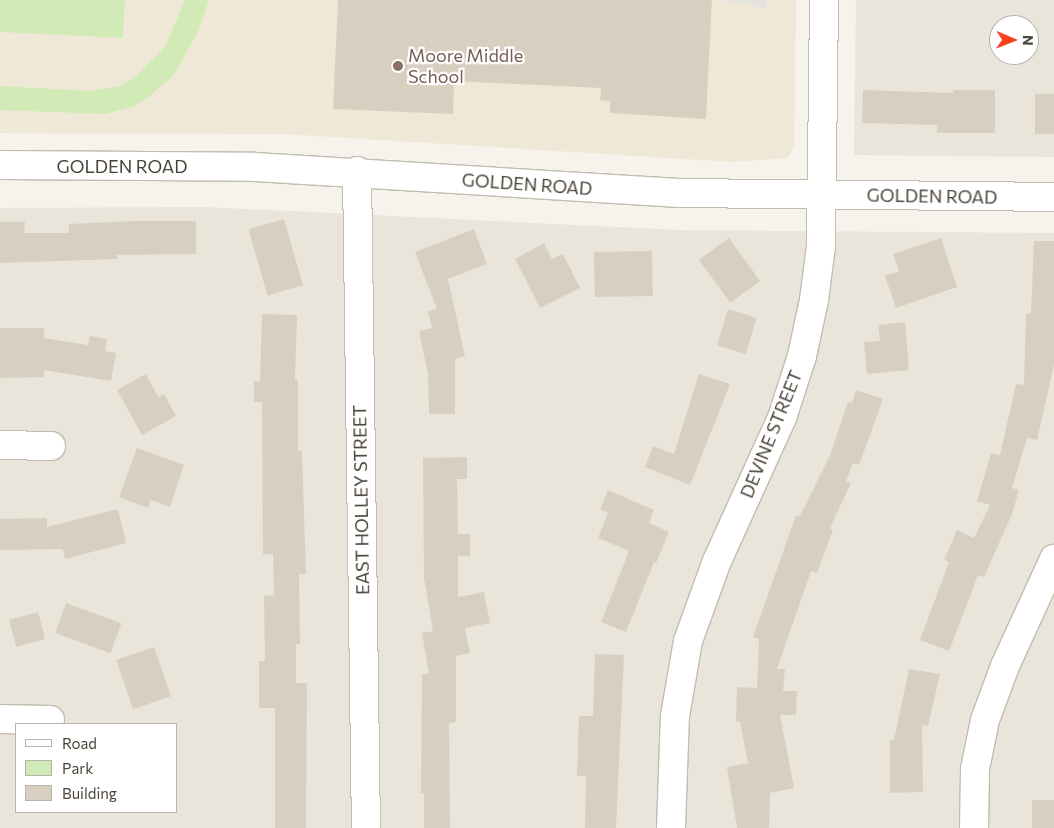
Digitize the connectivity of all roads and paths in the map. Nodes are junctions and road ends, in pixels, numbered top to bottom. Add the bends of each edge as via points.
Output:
1 (824, 0) edge
2 (0, 165) edge
3 (357, 171) junction
4 (822, 195) junction
5 (1054, 198) edge
6 (0, 445) edge
7 (51, 446) dead end
8 (1054, 559) edge
9 (0, 719) edge
10 (50, 720) dead end
11 (366, 828) edge
12 (671, 828) edge
13 (974, 828) edge

1 - 4 street, DEVINE STREET
2 - 3 street, GOLDEN ROAD
3 - 4 street, GOLDEN ROAD via 671,193
3 - 11 street, EAST HOLLEY STREET
4 - 5 street, GOLDEN ROAD
4 - 12 street, DEVINE STREET via 819,273 802,356 782,418 717,561 688,641 675,716
6 - 7 street
8 - 13 street via 1005,666 985,720 975,769
9 - 10 street

